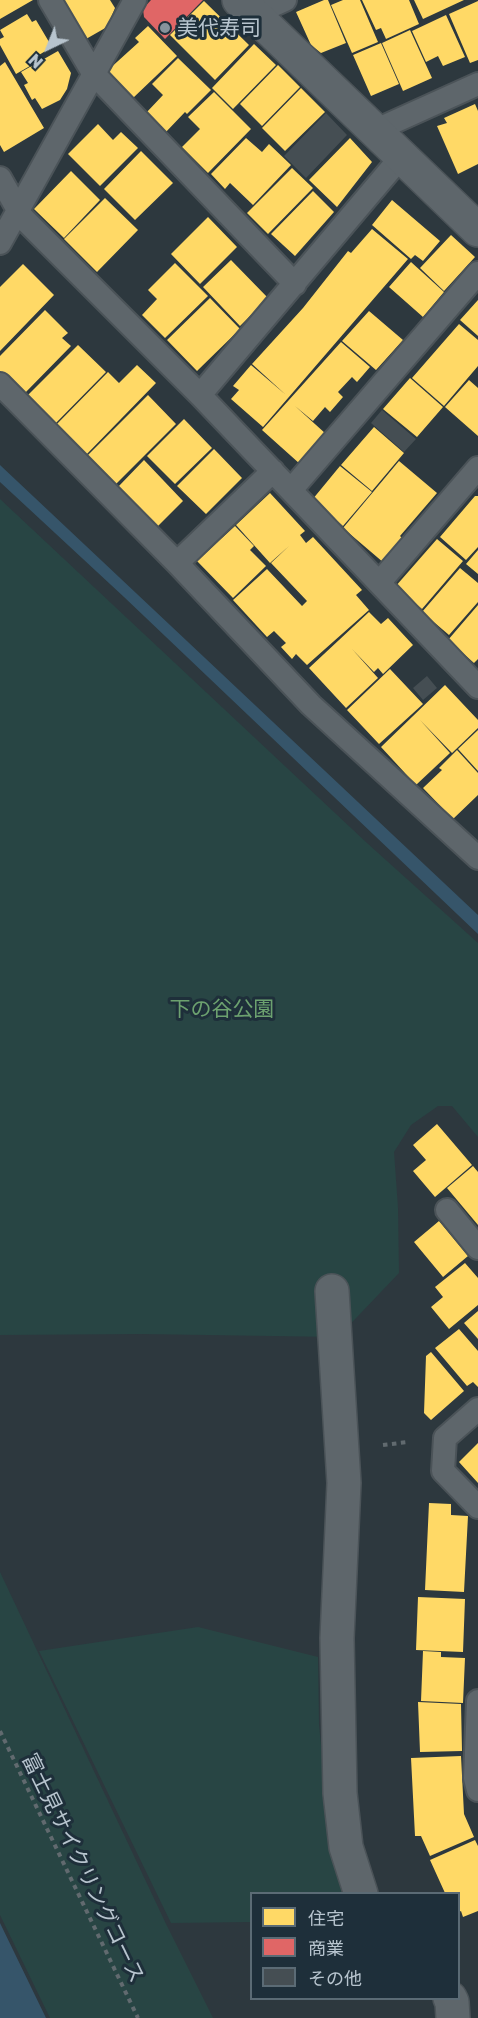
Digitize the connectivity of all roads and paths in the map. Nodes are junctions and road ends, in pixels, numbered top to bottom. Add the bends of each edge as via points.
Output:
1 (50, 0) edge
2 (135, 0) edge
3 (285, 0) edge
4 (247, 7) edge
5 (93, 74) junction
6 (478, 84) edge
7 (374, 131) junction
8 (401, 157) junction
9 (0, 178) edge
10 (18, 210) junction
11 (478, 230) edge
12 (0, 243) edge
13 (478, 273) edge
14 (295, 284) junction
15 (0, 384) edge
16 (200, 395) junction
17 (478, 468) edge
18 (273, 471) junction
19 (291, 490) junction
20 (177, 563) junction
21 (379, 583) junction
22 (478, 687) edge
23 (478, 858) edge
24 (447, 1210) dead end
25 (478, 1248) edge
26 (332, 1291) dead end
27 (478, 1409) edge
28 (445, 1438) junction
29 (344, 1483) junction
30 (478, 1507) edge
31 (478, 1701) edge
32 (0, 1731) edge
33 (478, 1790) edge
34 (361, 1892) edge
35 (451, 2000) edge
36 (138, 2018) edge
37 (453, 2018) edge

1 - 5 lane
2 - 5 lane
3 - 4 lane
4 - 7 street
5 - 10 lane
5 - 14 lane
6 - 7 lane
7 - 8 street
8 - 11 street
8 - 14 lane
9 - 10 lane
10 - 12 lane
10 - 16 lane
13 - 19 lane
14 - 16 lane
15 - 20 lane
16 - 18 lane
17 - 21 lane
18 - 19 lane
18 - 20 lane
19 - 21 lane
20 - 23 lane via 311,705
21 - 22 lane
24 - 25 lane
26 - 29 street
27 - 28 lane
28 - 29 path via 384,1444
28 - 30 lane via 443,1472
29 - 34 street via 337,1638 340,1793 346,1847
31 - 33 lane
32 - 36 path, 富士見サイクリングコース
35 - 37 street

